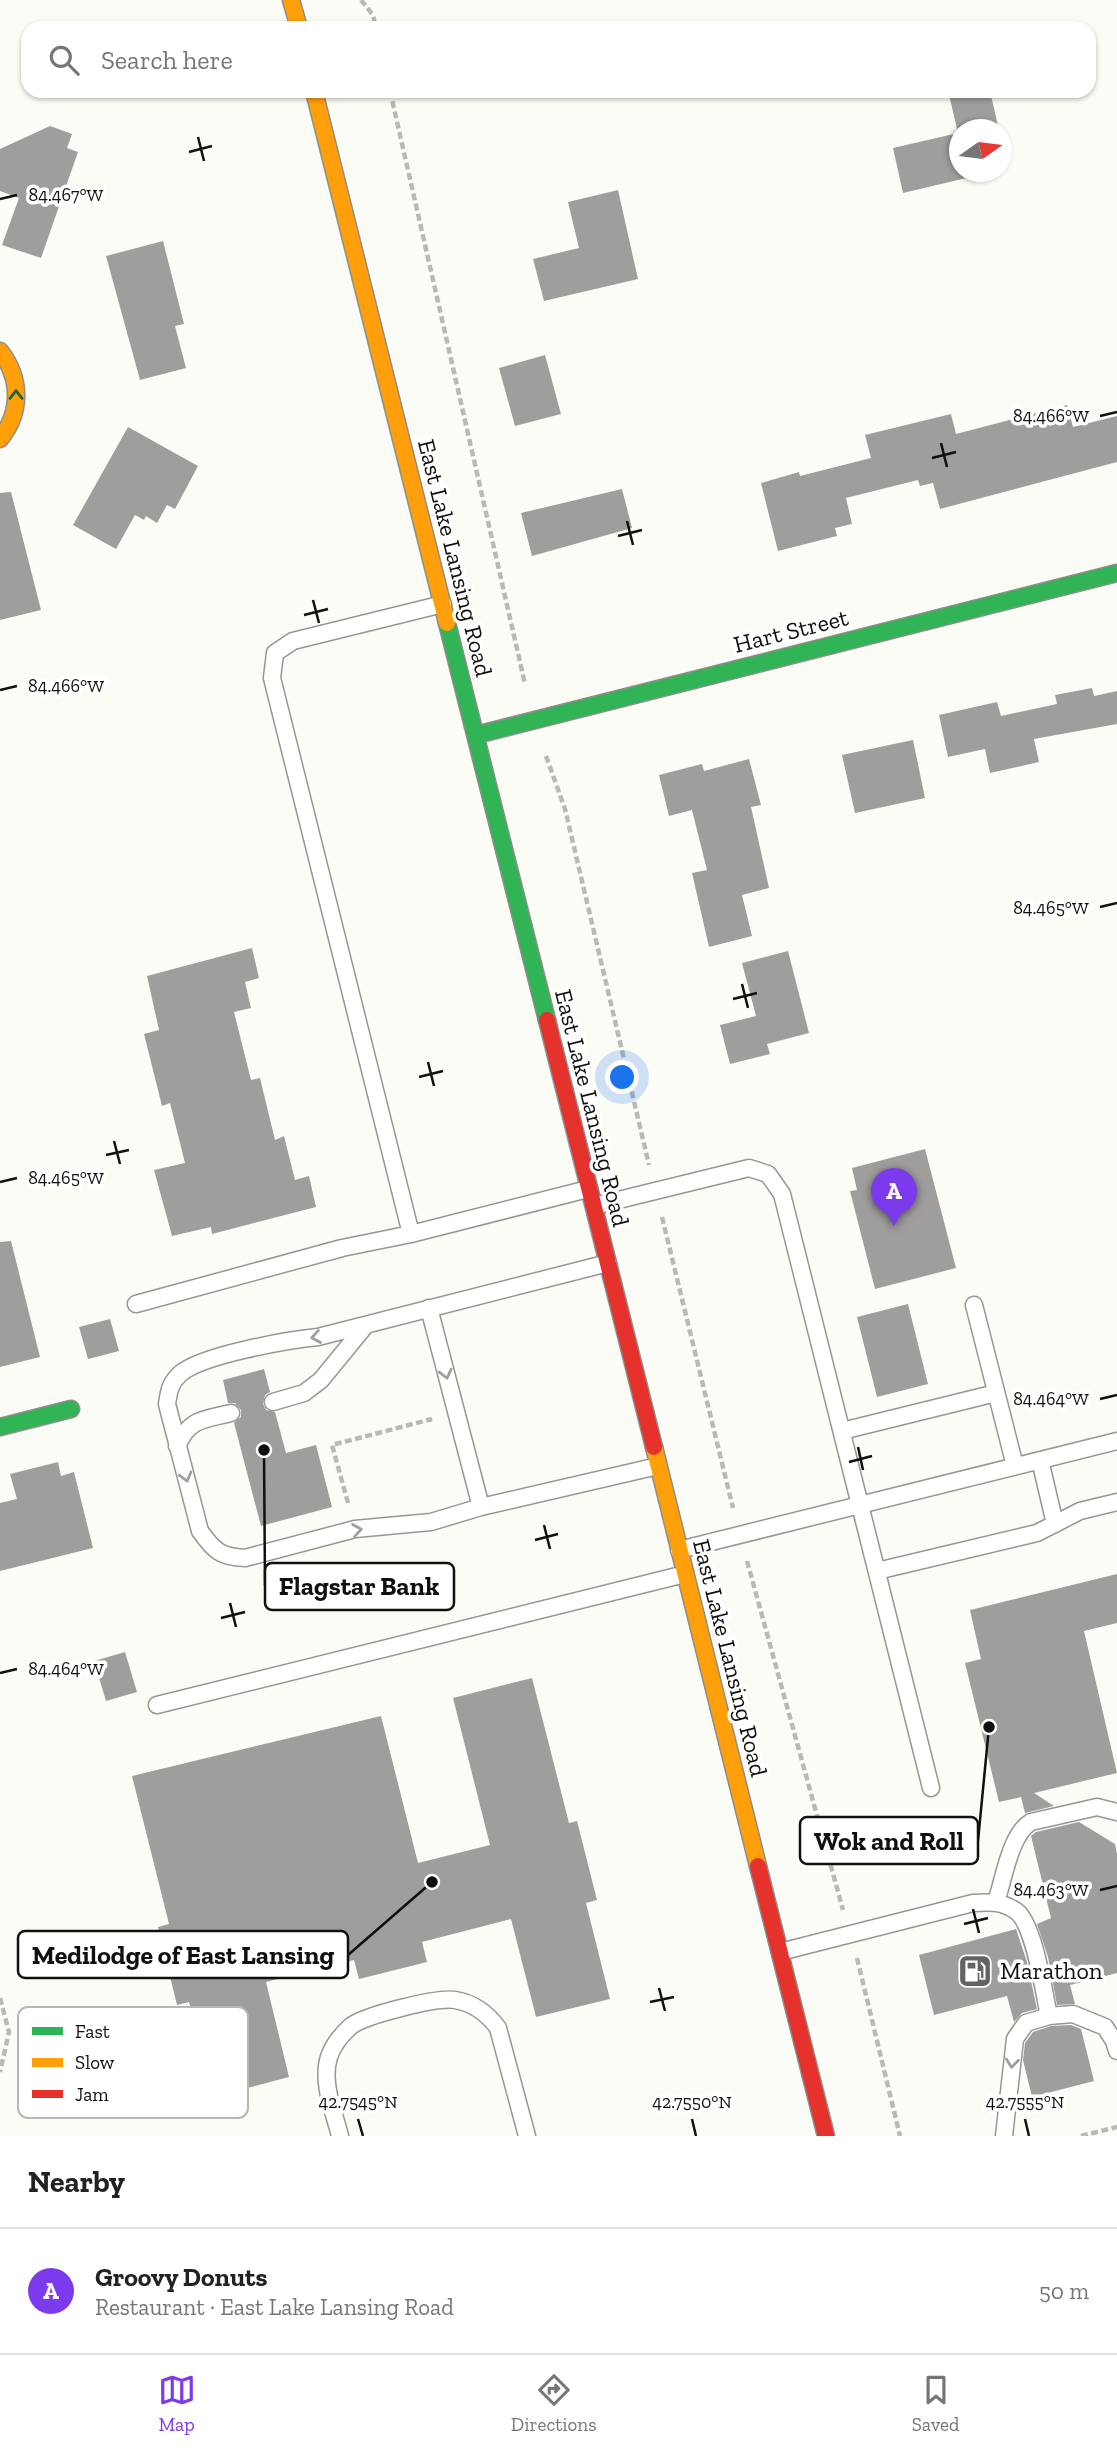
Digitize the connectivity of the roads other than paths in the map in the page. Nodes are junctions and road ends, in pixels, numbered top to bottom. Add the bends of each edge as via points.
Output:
1 (292, 0) edge
2 (297, 21) edge
3 (316, 98) edge
4 (0, 351) edge
5 (0, 439) edge
6 (1117, 573) edge
7 (443, 604) junction
8 (475, 735) junction
9 (589, 1189) junction
10 (594, 1206) junction
11 (411, 1234) junction
12 (608, 1263) junction
13 (136, 1304) dead end
14 (974, 1305) dead end
15 (429, 1308) junction
16 (366, 1325) junction
17 (996, 1393) junction
18 (273, 1402) dead end
19 (71, 1409) dead end
20 (231, 1413) dead end
21 (0, 1427) edge
22 (842, 1431) junction
23 (1117, 1441) edge
24 (177, 1446) junction
25 (1040, 1460) junction
26 (658, 1466) junction
27 (1015, 1466) junction
28 (1117, 1502) edge
29 (860, 1506) junction
30 (481, 1507) junction
31 (1055, 1524) junction
32 (679, 1550) junction
33 (877, 1571) junction
34 (685, 1574) junction
35 (157, 1705) dead end
36 (931, 1788) dead end
37 (1117, 1812) edge
38 (996, 1902) junction
39 (780, 1952) junction
40 (1049, 2016) junction
41 (1116, 2043) edge
42 (340, 2136) edge
43 (527, 2136) edge
44 (826, 2136) edge
45 (1004, 2136) edge

1 - 2 main road
3 - 7 main road, East Lake Lansing Road
5 -> 4 main road via 14,417 18,395 14,373
6 - 8 main road, Hart Street
7 - 8 main road, East Lake Lansing Road
7 - 11 lane via 293,641 275,653 272,678
8 - 9 main road, East Lake Lansing Road
9 - 10 main road, East Lake Lansing Road
9 - 11 lane
10 - 12 main road, East Lake Lansing Road
10 - 22 lane via 749,1168 768,1174 782,1194
11 - 13 lane
12 - 15 lane
12 - 26 main road, East Lake Lansing Road
14 - 17 lane
15 - 16 lane
15 -> 30 lane
16 - 18 lane via 321,1380 304,1393
16 -> 24 lane via 281,1341 194,1365 170,1386 167,1404
17 - 22 lane
17 - 27 lane
19 - 21 main road
20 - 24 lane via 197,1422 185,1430
22 - 29 lane
23 - 25 lane
24 -> 30 lane via 201,1531 227,1558 245,1558 355,1530 431,1522
25 - 27 lane
25 - 31 lane
26 - 30 lane
26 - 32 main road, East Lake Lansing Road
27 - 29 lane
28 - 31 lane via 1080,1511
29 - 32 lane
29 - 33 lane
31 - 33 lane via 1037,1533
32 - 34 main road, East Lake Lansing Road
33 - 36 lane
34 - 35 lane
34 - 39 main road, East Lake Lansing Road
37 - 38 lane via 1097,1807 1022,1827
38 - 39 lane via 973,1903
38 - 40 lane via 1017,1911 1028,1926
39 - 44 main road, East Lake Lansing Road
40 - 41 lane via 1073,2014 1105,2027
40 -> 45 lane via 1026,2023 1015,2039
42 - 43 lane via 327,2072 337,2040 363,2019 440,1999 473,2005 499,2028

